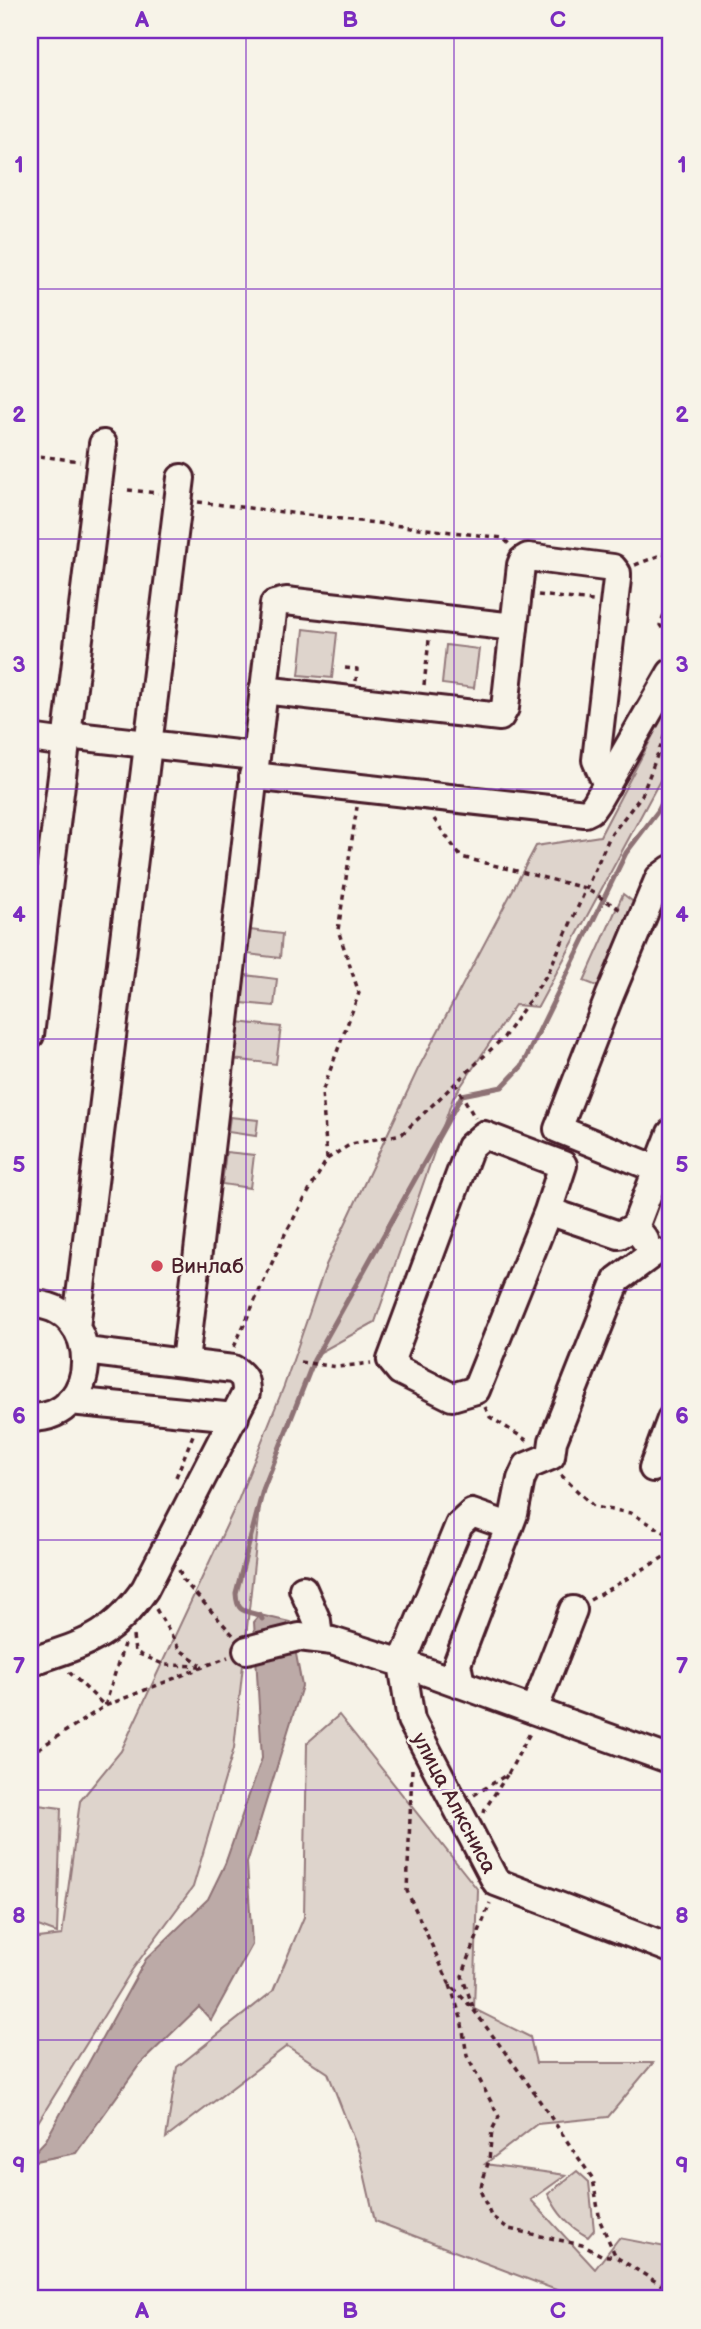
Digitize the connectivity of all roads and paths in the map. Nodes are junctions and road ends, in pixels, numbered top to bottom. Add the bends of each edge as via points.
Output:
1 (102, 454) joint
2 (30, 455) edge
3 (128, 490) dead end
4 (179, 491) junction
5 (671, 555) edge
6 (523, 560) junction
7 (617, 573) junction
8 (518, 593) junction
9 (671, 596) edge
10 (614, 604) junction
11 (514, 627) junction
12 (441, 641) dead end
13 (671, 641) edge
14 (671, 673) edge
15 (424, 685) dead end
16 (263, 690) junction
17 (671, 719) edge
18 (30, 738) edge
19 (66, 739) junction
20 (148, 744) junction
21 (254, 766) junction
22 (607, 785) junction
23 (360, 788) junction
24 (416, 794) junction
25 (671, 869) edge
26 (585, 888) junction
27 (606, 902) dead end
28 (30, 1035) edge
29 (455, 1083) junction
30 (671, 1133) edge
31 (484, 1135) junction
32 (327, 1159) junction
33 (657, 1169) junction
34 (548, 1211) junction
35 (635, 1227) junction
36 (663, 1255) edge
37 (30, 1304) edge
38 (80, 1339) junction
39 (233, 1349) dead end
40 (391, 1360) junction
41 (185, 1362) junction
42 (300, 1362) dead end
43 (476, 1390) junction
44 (70, 1401) junction
45 (235, 1417) junction
46 (30, 1418) edge
47 (671, 1419) edge
48 (551, 1456) junction
49 (653, 1468) dead end
50 (509, 1526) junction
51 (671, 1535) edge
52 (671, 1553) edge
53 (303, 1588) dead end
54 (145, 1589) junction
55 (573, 1610) joint
56 (309, 1638) junction
57 (247, 1650) joint
58 (30, 1662) edge
59 (402, 1663) junction
60 (202, 1666) junction
61 (461, 1684) junction
62 (105, 1706) junction
63 (537, 1711) junction
64 (30, 1754) edge
65 (671, 1760) edge
66 (412, 1766) dead end
67 (508, 1774) junction
68 (456, 1806) junction
69 (484, 1818) dead end
70 (491, 1873) junction
71 (671, 1949) edge
72 (449, 1983) junction
73 (473, 2009) junction
74 (616, 2257) junction
75 (671, 2291) edge

1 - 2 path
1 - 19 street
3 - 4 path
4 - 6 path via 503,538
4 - 20 street
5 - 7 path
6 - 7 street via 533,557 605,565
6 - 8 street
7 - 10 street
8 - 10 path
8 - 11 street
9 - 13 path via 660,625
10 - 22 street via 596,760
11 - 16 street via 279,601 272,610
11 - 16 street via 505,708 500,716
12 - 15 path via 429,640
14 - 22 street
16 - 21 street
17 - 26 path via 642,795 611,835
18 - 19 street
19 - 20 street
19 - 28 street
20 - 21 street
20 - 38 street
21 - 23 street
21 - 41 street
22 - 24 street via 591,810 584,813
23 - 24 street
23 - 32 path via 338,930 359,993 322,1092
24 - 26 path via 461,856
25 - 33 street via 659,878 558,1129
26 - 27 path
26 - 29 path via 548,973 503,1037
29 - 31 path
29 - 32 path via 402,1134 351,1144
30 - 33 street
31 - 34 street via 563,1165
31 - 40 street via 470,1147
32 - 39 path via 285,1234
33 - 35 street
34 - 35 street via 619,1235
34 - 43 street
35 - 36 street
36 - 48 street via 617,1280
37 - 38 street via 64,1316
38 - 41 street
38 - 44 street via 86,1369
40 - 42 path via 338,1367
40 - 43 street via 400,1370 452,1397
41 - 45 street via 242,1374 246,1392
43 - 48 path via 490,1417
44 - 45 street
44 - 46 street via 51,1415
45 - 54 street
47 - 49 street
48 - 50 street via 527,1466
48 - 51 path via 557,1471 594,1507 631,1513
50 - 59 street via 472,1513 459,1525
50 - 61 street via 457,1664
52 - 55 path
53 - 56 street via 317,1621
54 - 58 street via 109,1630
54 - 60 path via 180,1650
55 - 63 street
56 - 57 street
56 - 59 street
57 - 60 path
59 - 61 street
59 - 68 street, улица Алксниса via 411,1720
60 - 62 path
60 - 62 path via 165,1665 135,1652 130,1633
61 - 63 street
62 - 64 path
63 - 65 street
63 - 67 path
66 - 72 path via 407,1891
67 - 68 path
67 - 69 path
68 - 70 street, улица Алксниса
70 - 71 street, улица Алксниса via 496,1882
70 - 73 path via 493,1895 462,1976
72 - 73 path
72 - 74 path via 467,2056 499,2118 492,2130 480,2190 491,2216 509,2229
73 - 74 path via 593,2179 600,2221
74 - 75 path

